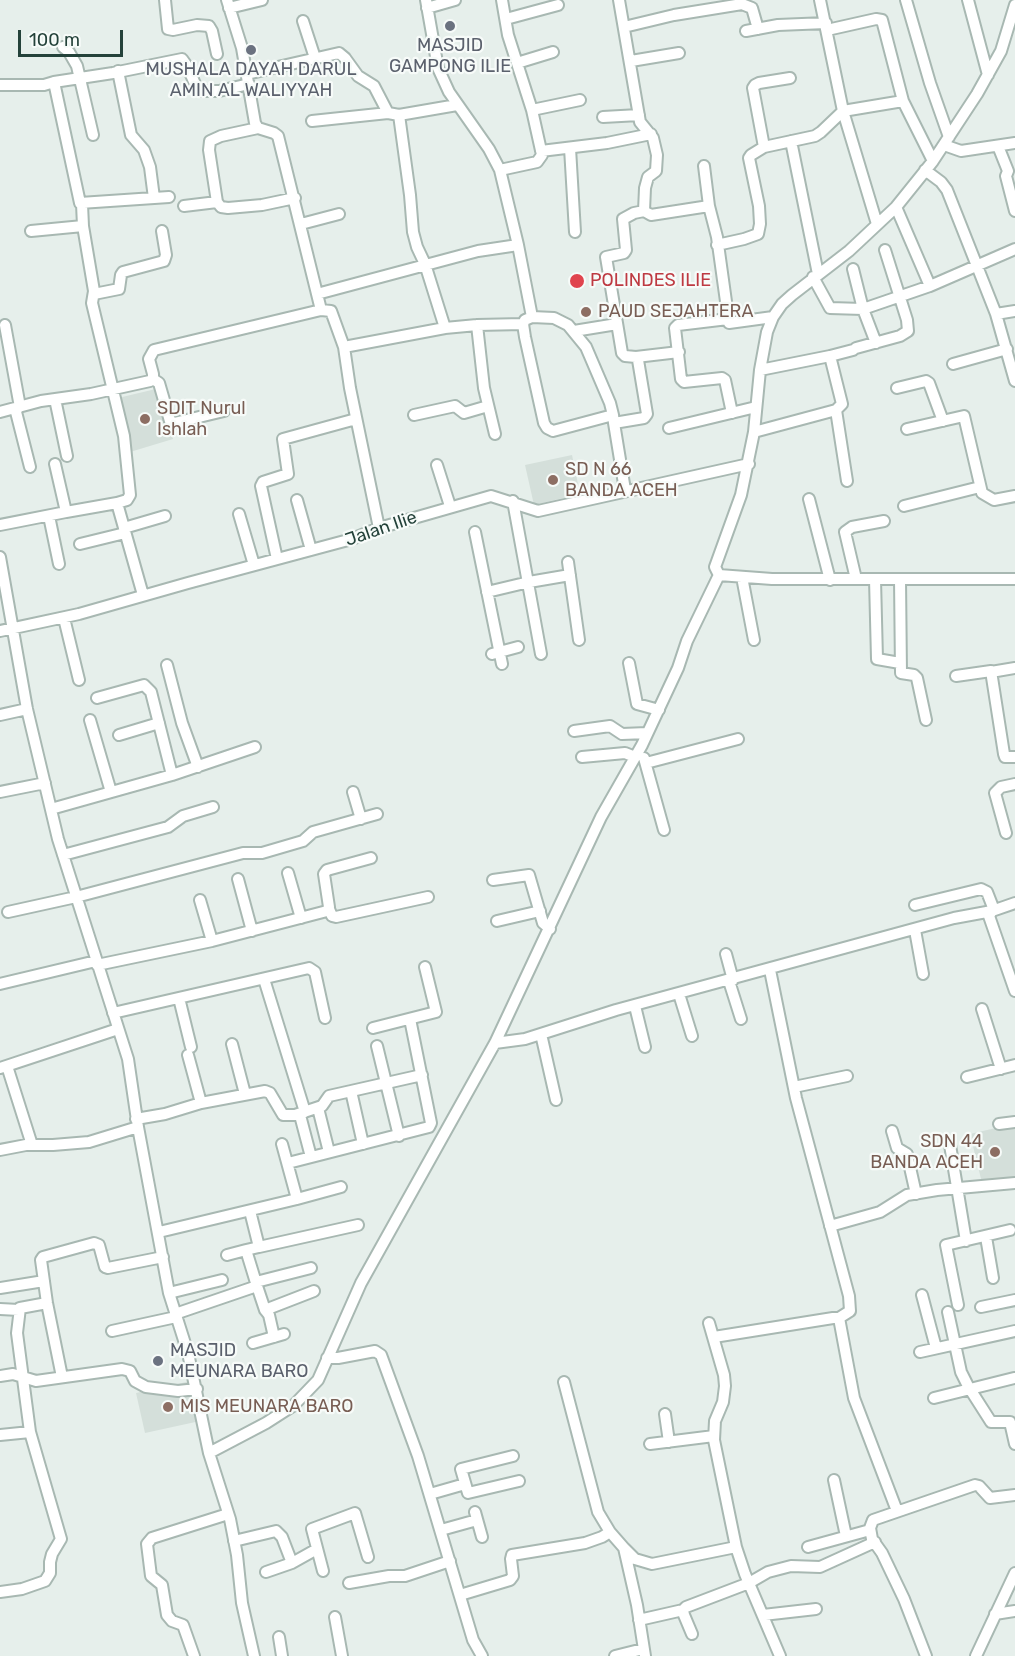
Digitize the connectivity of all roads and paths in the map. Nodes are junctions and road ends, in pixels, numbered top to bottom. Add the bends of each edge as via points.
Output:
1 (165, 0) edge
2 (262, 0) edge
3 (455, 0) edge
4 (502, 0) edge
5 (619, 0) edge
6 (820, 0) edge
7 (906, 0) edge
8 (968, 0) edge
9 (228, 4) edge
10 (426, 4) edge
11 (558, 5) dead end
12 (1015, 5) edge
13 (506, 19) junction
14 (303, 21) dead end
15 (826, 26) junction
16 (624, 27) junction
17 (758, 29) junction
18 (1012, 29) edge
19 (746, 31) dead end
20 (63, 47) dead end
21 (554, 52) dead end
22 (679, 53) dead end
23 (217, 54) dead end
24 (315, 58) junction
25 (631, 61) junction
26 (517, 63) junction
27 (118, 71) junction
28 (988, 75) junction
29 (81, 77) junction
30 (790, 78) dead end
31 (248, 79) junction
32 (54, 82) junction
33 (0, 85) edge
34 (580, 100) dead end
35 (903, 101) junction
36 (458, 105) junction
37 (532, 110) junction
38 (843, 111) junction
39 (393, 114) junction
40 (639, 115) junction
41 (603, 117) dead end
42 (312, 121) dead end
43 (258, 128) junction
44 (651, 134) junction
45 (93, 135) dead end
46 (791, 141) junction
47 (946, 141) junction
48 (1015, 143) edge
49 (998, 146) junction
50 (764, 147) junction
51 (570, 148) junction
52 (541, 151) junction
53 (704, 166) dead end
54 (929, 166) junction
55 (1011, 169) edge
56 (500, 170) junction
57 (169, 197) dead end
58 (154, 198) junction
59 (295, 198) junction
60 (217, 202) junction
61 (82, 204) junction
62 (184, 206) dead end
63 (709, 206) junction
64 (896, 207) junction
65 (644, 211) junction
66 (1015, 211) edge
67 (339, 214) dead end
68 (301, 224) junction
69 (877, 224) junction
70 (83, 226) junction
71 (31, 231) dead end
72 (162, 231) dead end
73 (575, 232) dead end
74 (518, 244) junction
75 (717, 245) junction
76 (1015, 249) edge
77 (885, 250) dead end
78 (425, 264) junction
79 (976, 267) junction
80 (853, 268) dead end
81 (816, 276) junction
82 (930, 286) junction
83 (94, 294) junction
84 (317, 294) junction
85 (899, 298) junction
86 (863, 309) junction
87 (321, 310) junction
88 (1015, 311) edge
89 (996, 314) junction
90 (773, 317) junction
91 (528, 320) junction
92 (728, 320) junction
93 (617, 324) junction
94 (5, 325) dead end
95 (477, 325) junction
96 (445, 328) junction
97 (574, 331) junction
98 (876, 343) junction
99 (344, 347) junction
100 (1007, 350) junction
101 (679, 352) junction
102 (830, 356) junction
103 (636, 357) junction
104 (953, 364) dead end
105 (760, 370) junction
106 (153, 379) junction
107 (1015, 381) edge
108 (897, 388) dead end
109 (113, 390) junction
110 (54, 399) junction
111 (488, 406) junction
112 (17, 407) junction
113 (756, 407) junction
114 (836, 410) junction
115 (224, 411) dead end
116 (0, 412) edge
117 (732, 413) junction
118 (414, 415) dead end
119 (356, 419) junction
120 (614, 419) junction
121 (943, 421) junction
122 (669, 428) dead end
123 (907, 429) dead end
124 (754, 432) junction
125 (495, 434) dead end
126 (67, 456) dead end
127 (55, 464) dead end
128 (749, 464) junction
129 (437, 465) dead end
130 (30, 467) dead end
131 (847, 481) dead end
132 (980, 487) junction
133 (625, 490) junction
134 (1015, 496) edge
135 (809, 499) dead end
136 (297, 500) dead end
137 (513, 501) junction
138 (117, 503) junction
139 (450, 506) junction
140 (904, 507) dead end
141 (66, 512) junction
142 (238, 514) dead end
143 (49, 516) junction
144 (165, 516) dead end
145 (884, 521) dead end
146 (0, 525) edge
147 (379, 528) junction
148 (124, 530) junction
149 (475, 532) dead end
150 (80, 544) dead end
151 (311, 550) junction
152 (0, 557) edge
153 (277, 559) junction
154 (568, 562) dead end
155 (59, 564) dead end
156 (254, 565) junction
157 (719, 574) junction
158 (570, 575) junction
159 (742, 577) junction
160 (856, 579) junction
161 (876, 579) junction
162 (900, 579) junction
163 (1015, 579) edge
164 (830, 580) junction
165 (529, 582) junction
166 (487, 591) junction
167 (143, 595) junction
168 (64, 618) junction
169 (14, 629) junction
170 (0, 631) edge
171 (579, 640) dead end
172 (754, 640) dead end
173 (518, 647) dead end
174 (496, 653) junction
175 (541, 654) dead end
176 (629, 663) dead end
177 (900, 663) junction
178 (502, 664) dead end
179 (167, 665) dead end
180 (1015, 668) edge
181 (991, 672) junction
182 (956, 676) dead end
183 (79, 680) dead end
184 (97, 698) dead end
185 (27, 709) junction
186 (658, 710) junction
187 (0, 715) edge
188 (90, 720) dead end
189 (926, 720) dead end
190 (159, 723) junction
191 (574, 731) dead end
192 (647, 733) junction
193 (119, 735) dead end
194 (738, 739) dead end
195 (255, 747) dead end
196 (637, 753) junction
197 (1015, 757) edge
198 (582, 758) dead end
199 (646, 762) junction
200 (198, 767) junction
201 (172, 775) junction
202 (45, 783) junction
203 (1015, 784) edge
204 (0, 792) edge
205 (111, 792) junction
206 (353, 792) dead end
207 (213, 807) dead end
208 (51, 809) junction
209 (377, 814) dead end
210 (361, 819) junction
211 (664, 830) dead end
212 (1006, 833) dead end
213 (63, 855) junction
214 (371, 858) dead end
215 (288, 873) dead end
216 (238, 879) dead end
217 (493, 880) dead end
218 (76, 897) junction
219 (428, 897) dead end
220 (200, 900) dead end
221 (1015, 903) edge
222 (915, 905) dead end
223 (329, 909) junction
224 (993, 910) junction
225 (540, 911) junction
226 (8, 912) dead end
227 (301, 918) junction
228 (497, 921) dead end
229 (550, 929) junction
230 (915, 930) junction
231 (252, 931) junction
232 (212, 941) junction
233 (726, 954) dead end
234 (97, 963) junction
235 (424, 967) dead end
236 (770, 970) junction
237 (923, 974) dead end
238 (264, 979) junction
239 (731, 980) junction
240 (0, 984) edge
241 (1014, 986) edge
242 (679, 994) junction
243 (179, 998) junction
244 (635, 1006) junction
245 (982, 1010) dead end
246 (113, 1013) junction
247 (325, 1018) dead end
248 (410, 1019) junction
249 (741, 1019) dead end
250 (373, 1028) dead end
251 (118, 1029) junction
252 (541, 1034) junction
253 (692, 1036) dead end
254 (495, 1043) junction
255 (232, 1044) dead end
256 (378, 1046) dead end
257 (645, 1047) dead end
258 (1015, 1065) edge
259 (4, 1067) edge
260 (1001, 1069) junction
261 (422, 1075) junction
262 (847, 1076) dead end
263 (967, 1077) dead end
264 (387, 1083) junction
265 (794, 1087) junction
266 (351, 1091) junction
267 (245, 1094) junction
268 (556, 1100) dead end
269 (201, 1103) junction
270 (318, 1108) junction
271 (303, 1116) junction
272 (1015, 1122) edge
273 (137, 1123) junction
274 (999, 1124) dead end
275 (892, 1131) dead end
276 (399, 1136) junction
277 (282, 1144) dead end
278 (363, 1144) junction
279 (32, 1145) junction
280 (950, 1145) dead end
281 (0, 1150) edge
282 (329, 1152) junction
283 (310, 1157) junction
284 (288, 1163) junction
285 (1015, 1183) edge
286 (341, 1188) dead end
287 (958, 1188) junction
288 (915, 1194) junction
289 (297, 1199) junction
290 (250, 1211) junction
291 (358, 1225) dead end
292 (830, 1226) junction
293 (1010, 1230) dead end
294 (159, 1232) junction
295 (986, 1237) junction
296 (966, 1241) junction
297 (259, 1247) junction
298 (246, 1250) junction
299 (227, 1255) dead end
300 (162, 1257) junction
301 (311, 1268) dead end
302 (993, 1278) dead end
303 (222, 1280) dead end
304 (44, 1281) junction
305 (256, 1284) junction
306 (0, 1288) edge
307 (314, 1291) dead end
308 (169, 1293) junction
309 (922, 1295) dead end
310 (1015, 1300) edge
311 (47, 1303) junction
312 (958, 1305) dead end
313 (981, 1306) dead end
314 (0, 1309) edge
315 (19, 1310) junction
316 (265, 1310) junction
317 (948, 1312) dead end
318 (176, 1316) junction
319 (839, 1318) junction
320 (710, 1323) dead end
321 (112, 1331) dead end
322 (1015, 1331) edge
323 (714, 1337) junction
324 (253, 1343) dead end
325 (955, 1344) junction
326 (936, 1348) junction
327 (920, 1352) dead end
328 (327, 1358) junction
329 (0, 1376) edge
330 (22, 1376) junction
331 (62, 1377) junction
332 (1014, 1378) edge
333 (564, 1382) dead end
334 (196, 1389) junction
335 (970, 1389) junction
336 (934, 1398) dead end
337 (665, 1414) dead end
338 (30, 1432) junction
339 (0, 1436) edge
340 (714, 1440) junction
341 (669, 1442) junction
342 (650, 1444) dead end
343 (1015, 1444) edge
344 (208, 1448) junction
345 (513, 1456) dead end
346 (834, 1480) dead end
347 (519, 1481) dead end
348 (465, 1484) junction
349 (430, 1494) junction
350 (1015, 1495) edge
351 (897, 1511) junction
352 (228, 1514) junction
353 (441, 1530) junction
354 (870, 1530) junction
355 (610, 1532) junction
356 (846, 1536) junction
357 (482, 1537) dead end
358 (234, 1541) junction
359 (875, 1542) junction
360 (736, 1547) junction
361 (808, 1547) dead end
362 (624, 1548) junction
363 (317, 1549) junction
364 (368, 1557) dead end
365 (450, 1561) junction
366 (292, 1563) junction
367 (323, 1571) dead end
368 (266, 1572) dead end
369 (1015, 1573) edge
370 (349, 1583) dead end
371 (749, 1583) junction
372 (0, 1592) edge
373 (460, 1595) junction
374 (816, 1609) dead end
375 (683, 1611) junction
376 (1015, 1611) edge
377 (995, 1614) junction
378 (763, 1615) junction
379 (335, 1617) dead end
380 (639, 1620) junction
381 (692, 1634) dead end
382 (279, 1637) dead end
383 (644, 1652) edge
384 (194, 1656) edge
385 (254, 1656) edge
386 (282, 1656) edge
387 (342, 1656) edge
388 (482, 1656) edge
389 (615, 1656) edge
390 (780, 1656) edge
391 (926, 1656) edge
392 (976, 1656) edge

1 - 23 street via 168,29 209,26
2 - 9 street
3 - 10 street
4 - 13 street
5 - 16 street
6 - 15 street
7 - 47 street
8 - 28 street
9 - 31 street
10 - 36 street via 438,68
11 - 13 street
12 - 18 street
13 - 26 street
14 - 24 street
15 - 17 street via 778,25
15 - 35 street via 882,20
15 - 38 street
16 - 17 street via 742,4 752,8
16 - 25 street
17 - 19 street
18 - 28 street
20 - 29 street via 73,57
21 - 26 street
22 - 25 street
24 - 31 street
24 - 39 street via 342,55 358,76 374,86
25 - 40 street
26 - 37 street
27 - 29 street
27 - 31 street via 182,59 201,91 219,91
27 - 58 street via 131,135 144,150
28 - 47 street
29 - 32 street
29 - 45 street
30 - 50 street via 754,85
31 - 43 street
32 - 33 street via 40,86
32 - 61 street
34 - 37 street
35 - 38 street
35 - 54 street
36 - 39 street
36 - 56 street
37 - 52 street
38 - 46 street via 822,132
38 - 69 street
39 - 42 street
39 - 78 street via 410,195 413,232
40 - 41 street
40 - 44 street
43 - 59 street via 278,136
43 - 60 street via 210,141
44 - 51 street
44 - 65 street via 657,164 656,171 648,177
46 - 50 street
46 - 81 street
47 - 49 street via 951,149 961,151
47 - 54 street
48 - 49 street
49 - 55 street
50 - 75 street via 749,158 759,206 758,234
51 - 52 street
51 - 73 street
52 - 56 street via 537,162
53 - 63 street
54 - 64 street
54 - 79 street via 947,189
55 - 66 street via 1006,176
56 - 74 street
57 - 58 street
58 - 61 street
59 - 60 street via 228,208
59 - 68 street
60 - 62 street
61 - 70 street
63 - 65 street via 651,215
63 - 75 street
64 - 69 street
64 - 82 street
65 - 93 street via 623,219 624,253 606,257
67 - 68 street
68 - 84 street
69 - 81 street
70 - 71 street
70 - 83 street
72 - 83 street via 164,261 123,272 119,290
74 - 78 street
74 - 91 street
75 - 92 street
76 - 79 street
77 - 85 street
78 - 84 street
78 - 96 street
79 - 82 street
79 - 89 street
80 - 86 street
81 - 86 street via 830,308
81 - 90 street via 782,304
82 - 85 street
83 - 109 street via 92,303
84 - 87 street
85 - 86 street
85 - 98 street via 908,331
86 - 98 street
87 - 99 street via 331,311
87 - 106 street via 154,350 149,359
88 - 89 street
89 - 100 street
90 - 92 street via 731,324
90 - 105 street
91 - 95 street
91 - 97 street via 554,318
91 - 120 street via 547,428 553,431
92 - 101 street via 678,325 675,328
93 - 97 street
93 - 103 street via 623,356
94 - 112 street
95 - 96 street
95 - 111 street
96 - 99 street
97 - 120 street via 586,347
98 - 102 street
99 - 119 street
100 - 104 street
100 - 107 street
101 - 103 street
101 - 117 street via 684,382 725,380
102 - 105 street
102 - 114 street via 842,404
103 - 120 street via 646,416 638,420
105 - 113 street
106 - 109 street
106 - 115 street via 159,383 174,423
108 - 121 street via 929,383
109 - 110 street
109 - 138 street via 124,436 130,495
110 - 112 street
110 - 126 street
111 - 118 street via 464,413 455,406
111 - 125 street
112 - 116 street
112 - 130 street
113 - 117 street
113 - 124 street
114 - 124 street
114 - 131 street
117 - 122 street
119 - 147 street
119 - 153 street via 282,442 288,474 261,486
120 - 133 street
121 - 123 street
121 - 132 street via 964,416
124 - 128 street
127 - 141 street
128 - 133 street, Jalan Ilie
128 - 157 street via 715,563
129 - 139 street
132 - 134 street via 984,495 994,500
132 - 140 street
133 - 137 street, Jalan Ilie via 538,511
135 - 164 street
136 - 151 street
137 - 139 street, Jalan Ilie via 491,496
137 - 165 street
138 - 141 street
138 - 148 street
139 - 147 street, Jalan Ilie
141 - 143 street
142 - 156 street
143 - 146 street
143 - 155 street
144 - 148 street
145 - 160 street via 845,532
147 - 151 street, Jalan Ilie
148 - 150 street
148 - 167 street
149 - 166 street
151 - 153 street, Jalan Ilie
152 - 169 street
153 - 156 street, Jalan Ilie
154 - 158 street
156 - 167 street, Jalan Ilie
157 - 159 street
157 - 186 street
158 - 165 street
158 - 171 street
159 - 164 street
159 - 172 street
160 - 161 street
160 - 164 street
161 - 162 street
161 - 177 street via 877,659
162 - 163 street
162 - 177 street
165 - 166 street
165 - 175 street
166 - 174 street
167 - 168 street, Jalan Ilie
168 - 169 street, Jalan Ilie
168 - 183 street
169 - 170 street, Jalan Ilie
169 - 185 street
173 - 174 street
174 - 178 street
176 - 186 street via 637,704
177 - 189 street via 900,673 917,678
179 - 200 street
180 - 181 street
181 - 182 street
181 - 197 street via 1004,754
184 - 190 street via 144,685 151,692
185 - 187 street
185 - 202 street
186 - 192 street
188 - 205 street
190 - 193 street
190 - 201 street
191 - 192 street via 610,726 622,734
192 - 196 street
194 - 199 street
195 - 200 street
196 - 198 street
196 - 199 street
196 - 229 street via 601,817
199 - 211 street
200 - 201 street
201 - 205 street
202 - 204 street
202 - 208 street
203 - 212 street via 1001,787 995,793
205 - 208 street
206 - 210 street
207 - 213 street via 183,816 165,828
208 - 213 street
209 - 210 street
210 - 218 street via 313,832 303,841 262,853 243,853
213 - 218 street
214 - 223 street via 327,870 324,874
215 - 227 street
216 - 231 street
217 - 225 street via 529,875
218 - 226 street
218 - 234 street
219 - 223 street via 334,917
220 - 232 street
221 - 224 street
222 - 224 street via 981,889 987,892
223 - 227 street
224 - 230 street
224 - 241 street via 990,922
225 - 228 street
225 - 229 street via 543,923
227 - 231 street
229 - 254 street
230 - 236 street
230 - 237 street
231 - 232 street
232 - 234 street
233 - 239 street
234 - 240 street
234 - 246 street
235 - 248 street via 436,1012
236 - 239 street
236 - 265 street
238 - 243 street
238 - 247 street via 312,969
238 - 271 street
239 - 242 street
239 - 249 street
242 - 244 street
242 - 253 street
243 - 246 street
243 - 269 street
244 - 252 street
244 - 257 street
245 - 260 street
246 - 251 street
248 - 250 street
248 - 261 street
251 - 259 street
251 - 273 street via 128,1059
252 - 254 street
252 - 268 street
254 - 328 street via 361,1283
255 - 267 street
256 - 264 street
258 - 260 street
259 - 279 street
260 - 263 street
261 - 264 street
261 - 276 street via 431,1123 425,1130
262 - 265 street
264 - 266 street
264 - 276 street
265 - 292 street
266 - 270 street via 330,1096
266 - 278 street
267 - 269 street
267 - 271 street via 265,1091 283,1115
269 - 273 street
270 - 271 street
270 - 282 street
271 - 283 street
272 - 274 street
273 - 279 street via 89,1142
273 - 294 street
275 - 288 street via 897,1148 907,1154
276 - 278 street
277 - 284 street
278 - 282 street
279 - 281 street
280 - 287 street
282 - 283 street
283 - 284 street
284 - 289 street
285 - 287 street
286 - 289 street
287 - 288 street
287 - 296 street
288 - 292 street via 902,1197 880,1212
289 - 290 street
290 - 294 street
290 - 297 street
291 - 297 street
292 - 319 street via 850,1303 850,1311
293 - 295 street
294 - 300 street
295 - 296 street
295 - 302 street
296 - 312 street via 946,1245
297 - 298 street
298 - 299 street
298 - 305 street
300 - 304 street via 108,1268 99,1245 94,1243 43,1257
300 - 308 street
301 - 305 street
303 - 308 street
304 - 306 street
304 - 311 street
305 - 316 street
305 - 318 street
307 - 316 street
308 - 318 street
309 - 326 street
310 - 313 street
311 - 315 street
311 - 331 street
314 - 315 street
315 - 330 street via 17,1333
316 - 324 street via 279,1336
317 - 325 street
318 - 321 street
318 - 334 street
319 - 323 street
319 - 351 street via 854,1398
320 - 323 street
322 - 325 street
323 - 340 street via 725,1386
325 - 326 street
325 - 335 street via 961,1372
326 - 327 street
328 - 344 street via 318,1380 294,1405 266,1423
328 - 349 street via 375,1351 381,1355
329 - 330 street
330 - 331 street via 36,1381
330 - 338 street
331 - 334 street via 122,1369 130,1371 135,1381 146,1387
332 - 335 street
333 - 355 street via 598,1512
334 - 344 street
335 - 336 street
335 - 343 street via 992,1422 1010,1422
337 - 341 street
338 - 339 street
338 - 372 street via 61,1539 52,1554 50,1574 45,1581
340 - 341 street via 714,1436
340 - 360 street
341 - 342 street
344 - 352 street
345 - 348 street via 461,1469
346 - 356 street
347 - 348 street via 468,1493
348 - 349 street
349 - 353 street
350 - 351 street via 990,1498 975,1485
351 - 354 street via 877,1517
352 - 358 street
352 - 384 street via 147,1544 151,1576 162,1585 167,1615 183,1625
353 - 357 street via 476,1516
353 - 365 street
354 - 356 street
354 - 359 street
355 - 362 street
355 - 373 street via 585,1543 512,1555 510,1580
356 - 361 street
358 - 366 street via 276,1531
358 - 385 street
359 - 371 street via 820,1568 790,1566
359 - 391 street via 904,1599
360 - 362 street via 652,1564 636,1559
360 - 371 street
362 - 380 street
363 - 364 street via 312,1529 354,1509
363 - 366 street
363 - 367 street
365 - 370 street via 405,1576
365 - 373 street
366 - 368 street
369 - 377 street
371 - 375 street
371 - 378 street
373 - 388 street via 473,1640
374 - 378 street
375 - 380 street
375 - 381 street
376 - 377 street
377 - 392 street
378 - 390 street
379 - 387 street
380 - 383 street
382 - 386 street
383 - 389 street

